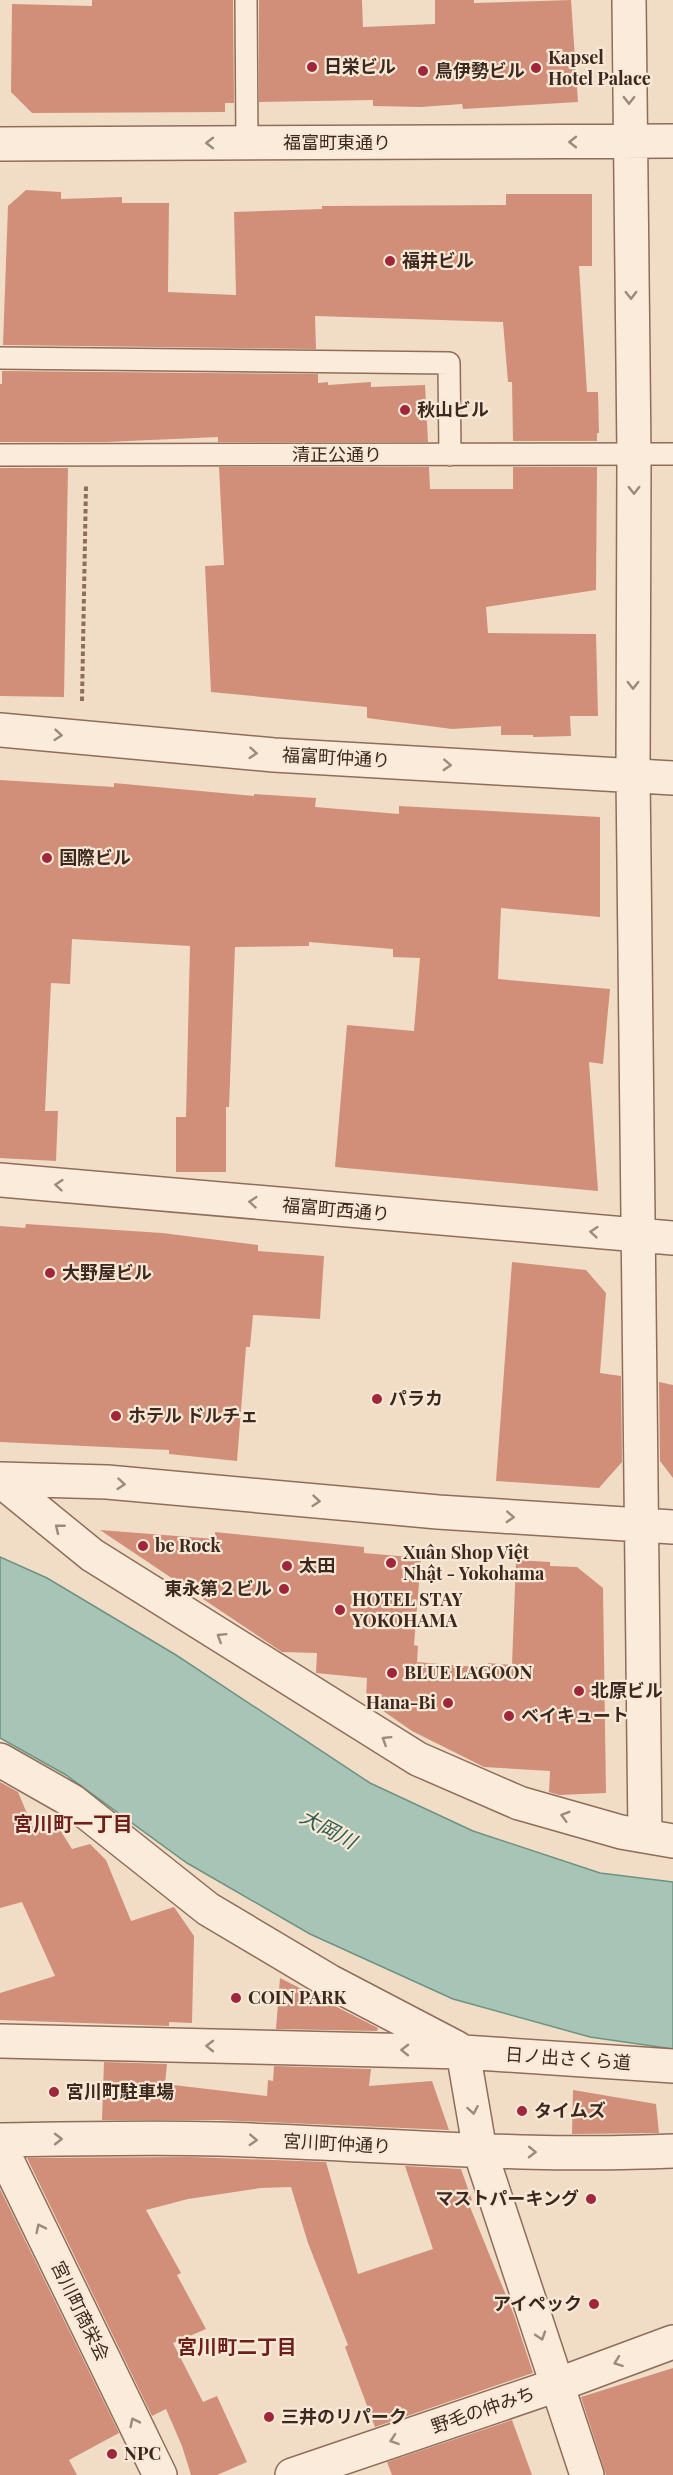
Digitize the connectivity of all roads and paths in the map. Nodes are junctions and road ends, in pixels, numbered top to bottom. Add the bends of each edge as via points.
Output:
1 (246, 0) edge
2 (629, 0) edge
3 (673, 141) edge
4 (629, 142) junction
5 (247, 143) junction
6 (0, 144) edge
7 (0, 358) edge
8 (634, 454) junction
9 (673, 454) edge
10 (450, 455) junction
11 (0, 456) edge
12 (86, 456) junction
13 (0, 730) edge
14 (81, 737) junction
15 (633, 775) junction
16 (673, 778) edge
17 (0, 1180) edge
18 (639, 1236) junction
19 (673, 1238) edge
20 (0, 1479) edge
21 (658, 1526) edge
22 (0, 1760) edge
23 (659, 1838) edge
24 (0, 2041) edge
25 (464, 2052) junction
26 (673, 2066) edge
27 (0, 2140) edge
28 (0, 2146) edge
29 (480, 2151) junction
30 (673, 2151) edge
31 (673, 2342) edge
32 (557, 2385) junction
33 (160, 2475) edge
34 (292, 2475) edge
35 (587, 2475) edge

1 - 5 lane
2 -> 4 street
3 - 4 street, 福富町東通り
4 -> 5 street, 福富町東通り
4 -> 8 street
5 -> 6 street, 福富町東通り
7 - 10 lane via 449,363
8 - 9 lane, 清正公通り
8 - 10 lane, 清正公通り
8 -> 15 street
10 - 12 lane, 清正公通り
11 - 12 lane, 清正公通り
12 - 14 path
13 -> 14 street, 福富町仲通り
14 -> 15 street, 福富町仲通り via 274,754
15 - 16 street, 福富町仲通り
15 - 18 street
18 -> 17 street, 福富町西通り
18 - 19 street, 福富町西通り
18 - 21 street
20 -> 21 street via 107,1482 448,1513
23 -> 20 street via 621,1832 519,1803 418,1759 92,1555
21 - 23 street
22 - 25 street via 72,1801 208,1909 329,1981
25 -> 24 street
25 - 26 street, 日ノ出さくら道
25 -> 29 street
27 -> 29 street, 宮川町仲通り via 218,2139
33 -> 28 street, 宮川町商栄会
29 -> 30 street, 宮川町仲通り
29 -> 32 street
31 -> 32 street, 野毛の仲みち
32 -> 34 street, 野毛の仲みち
32 - 35 street

